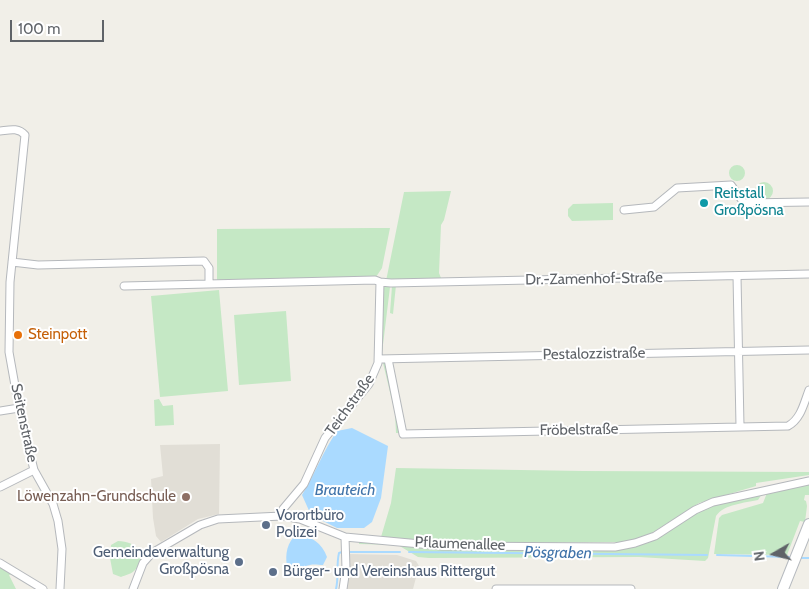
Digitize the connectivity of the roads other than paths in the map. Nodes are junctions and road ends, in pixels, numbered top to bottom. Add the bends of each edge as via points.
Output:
1 (0, 132) edge
2 (809, 202) edge
3 (624, 210) dead end
4 (12, 262) junction
5 (809, 274) edge
6 (737, 276) junction
7 (380, 282) junction
8 (209, 284) junction
9 (124, 286) dead end
10 (0, 328) edge
11 (9, 328) junction
12 (809, 350) edge
13 (739, 351) junction
14 (379, 358) junction
15 (388, 359) junction
16 (809, 390) edge
17 (19, 408) junction
18 (0, 411) edge
19 (740, 426) junction
20 (34, 470) junction
21 (809, 481) edge
22 (0, 487) edge
23 (282, 516) junction
24 (809, 524) edge
25 (346, 537) junction
26 (0, 563) edge
27 (43, 589) edge
28 (60, 589) edge
29 (133, 589) edge
30 (343, 589) edge
31 (496, 589) edge
32 (631, 589) edge
33 (784, 589) edge

1 - 4 street, Seitenstraße via 13,129 25,135
2 - 3 street via 744,203 731,185 677,188 654,207
4 - 8 street via 202,261 209,268
4 - 11 street, Seitenstraße
5 - 6 street, Dr.-Zamenhof-Straße
6 - 7 street, Dr.-Zamenhof-Straße
6 - 13 street
7 - 8 street, Dr.-Zamenhof-Straße
7 - 14 street, Teichstraße
8 - 9 street, Dr.-Zamenhof-Straße
10 - 11 street
11 - 17 street, Seitenstraße via 9,352
12 - 13 street, Pestalozzistraße
13 - 15 street, Pestalozzistraße
13 - 19 street
14 - 15 street, Pestalozzistraße
14 - 23 street, Teichstraße via 372,378 325,438 304,484 283,509
15 - 19 street, Fröbelstraße via 403,434
16 - 19 street, Fröbelstraße via 796,421 788,426
17 - 18 street
17 - 20 street, Seitenstraße
20 - 22 street
20 - 28 street, Seitenstraße via 53,504 58,521 62,549
21 - 25 street, Pflaumenallee via 713,502 654,536 614,547 442,546
23 - 25 street, Pflaumenallee via 300,518
23 - 29 street, Pflaumenallee via 218,519 200,525 152,553 143,563
24 - 33 main road
25 - 30 street
26 - 27 street
31 - 32 street

